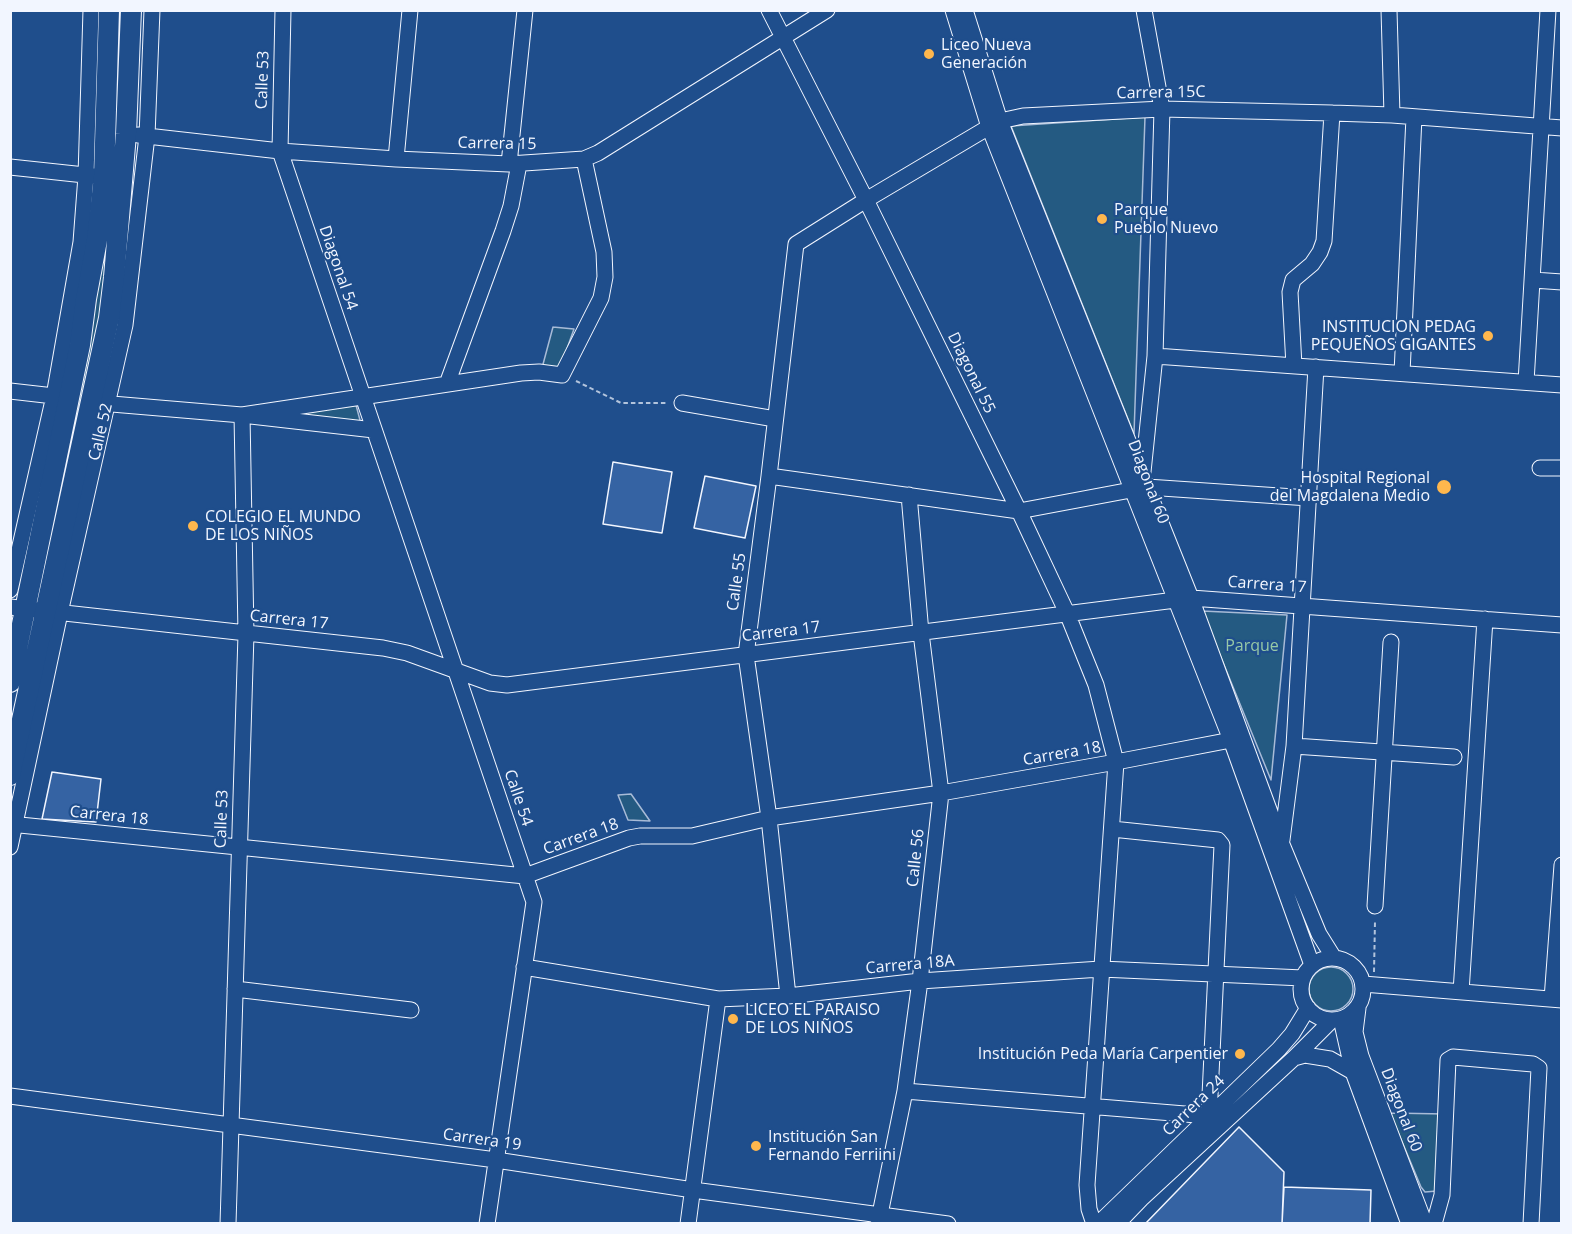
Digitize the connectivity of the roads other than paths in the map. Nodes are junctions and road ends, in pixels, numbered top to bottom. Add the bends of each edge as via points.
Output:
1 (91, 10) edge
2 (109, 10) edge
3 (131, 10) edge
4 (152, 10) edge
5 (283, 10) edge
6 (410, 10) edge
7 (525, 10) edge
8 (769, 10) edge
9 (827, 10) edge
10 (953, 10) edge
11 (965, 10) edge
12 (1144, 10) edge
13 (1389, 10) edge
14 (1548, 10) edge
15 (782, 39) junction
16 (1162, 109) junction
17 (1332, 113) junction
18 (1392, 115) junction
19 (1414, 117) junction
20 (995, 124) junction
21 (1543, 127) junction
22 (1562, 128) edge
23 (126, 134) junction
24 (147, 136) junction
25 (280, 151) junction
26 (396, 159) junction
27 (584, 159) junction
28 (514, 164) junction
29 (10, 167) edge
30 (95, 176) junction
31 (866, 200) junction
32 (796, 244) joint
33 (1533, 280) junction
34 (1562, 282) edge
35 (1155, 356) junction
36 (1294, 366) junction
37 (1316, 367) junction
38 (1402, 373) junction
39 (1526, 382) junction
40 (447, 384) junction
41 (1562, 385) edge
42 (10, 391) edge
43 (54, 396) junction
44 (363, 397) junction
45 (100, 403) junction
46 (682, 403) road end
47 (242, 415) junction
48 (776, 419) junction
49 (374, 430) junction
50 (1540, 468) dead end
51 (1562, 468) edge
52 (769, 476) junction
53 (1141, 484) junction
54 (909, 495) junction
55 (1309, 498) junction
56 (1019, 511) junction
57 (10, 590) edge
58 (1191, 598) junction
59 (1175, 599) junction
60 (1302, 606) junction
61 (35, 610) edge
62 (1067, 612) junction
63 (1485, 619) junction
64 (1562, 625) edge
65 (921, 633) junction
66 (246, 634) junction
67 (1391, 642) dead end
68 (746, 655) junction
69 (456, 671) junction
70 (10, 682) edge
71 (1231, 740) junction
72 (1294, 746) junction
73 (1384, 753) junction
74 (1454, 757) dead end
75 (1116, 762) junction
76 (10, 775) edge
77 (1290, 783) junction
78 (1262, 788) junction
79 (941, 793) junction
80 (769, 819) junction
81 (13, 824) edge
82 (1112, 829) junction
83 (1281, 842) junction
84 (10, 847) edge
85 (239, 847) junction
86 (1562, 865) edge
87 (525, 876) junction
88 (1375, 906) road end
89 (1334, 958) junction
90 (524, 967) junction
91 (1101, 969) junction
92 (1308, 971) junction
93 (1215, 975) junction
94 (920, 981) junction
95 (1369, 984) junction
96 (235, 989) junction
97 (1461, 992) junction
98 (788, 996) junction
99 (718, 999) junction
100 (1557, 1000) edge
101 (1308, 1008) junction
102 (1358, 1008) junction
103 (411, 1010) dead end
104 (1335, 1021) junction
105 (1294, 1058) junction
106 (1353, 1072) junction
107 (905, 1091) junction
108 (10, 1096) edge
109 (1092, 1105) junction
110 (1209, 1116) junction
111 (231, 1125) junction
112 (496, 1160) junction
113 (693, 1190) junction
114 (1414, 1193) junction
115 (1442, 1195) junction
116 (879, 1219) edge
117 (228, 1224) edge
118 (487, 1224) edge
119 (688, 1224) edge
120 (948, 1224) edge
121 (1096, 1224) edge
122 (1117, 1224) edge
123 (1409, 1224) edge
124 (1425, 1224) edge
125 (1434, 1224) edge
126 (1531, 1224) edge

1 - 30 street, Calle 52
2 - 30 main road, Calle 52
3 - 23 main road, Calle 52
4 - 24 street, Calle 52
5 - 25 street, Calle 53
6 - 26 street
7 - 28 street
8 - 15 street, Diagonal 55
9 - 15 street, Carrera 15
10 - 20 street, Diagonal 60
11 - 20 street, Diagonal 60
12 - 16 street
13 - 18 street
14 - 21 street
15 - 27 street, Carrera 15
15 - 31 street, Diagonal 55
16 - 17 street, Carrera 15C
16 - 20 street, Carrera 15C via 1023,116
16 - 35 street
17 - 18 street, Carrera 15C
17 - 36 street via 1324,241 1312,264 1293,280 1290,292
18 - 19 street, Carrera 15C
19 - 21 street, Carrera 15C
19 - 38 street
20 - 31 street, Carrera 15C
20 - 53 street, Diagonal 60
21 - 22 street, Carrera 15C
21 - 33 street
23 - 24 street, Carrera 15
23 - 45 main road, Calle 52
24 - 25 street, Carrera 15
24 - 45 street, Calle 52 via 125,325
25 - 26 street, Carrera 15
25 - 44 street, Diagonal 54
26 - 28 street, Carrera 15
27 - 28 street, Carrera 15
27 - 40 street via 604,252 605,277 601,298 562,375 521,373
28 - 40 street via 511,206
29 - 30 street
30 - 43 street, Calle 52
30 - 61 main road, Calle 52 via 97,240
31 - 32 street, Carrera 15C
31 - 56 street, Diagonal 55
32 - 48 street, Calle 55
33 - 34 street
33 - 39 street
35 - 36 street
35 - 53 street
36 - 37 street
37 - 38 street
37 - 55 street
38 - 39 street
39 - 41 street
40 - 44 street
42 - 43 street
43 - 57 street, Calle 52
44 - 47 street
44 - 49 street, Calle 54
45 - 47 street
45 - 61 main road, Calle 52
46 - 48 street
47 - 49 street
47 - 66 street, Calle 53
48 - 52 street, Calle 55
49 - 69 street, Calle 54
50 - 51 street
52 - 54 street
52 - 68 street, Calle 55
53 - 55 street
53 - 56 street
53 - 58 street, Diagonal 60
53 - 59 street, Diagonal 60
54 - 56 street
54 - 65 street, Calle 56
55 - 60 street
56 - 62 street, Diagonal 55
58 - 59 street, Carrera 17
58 - 60 street, Carrera 17
58 - 78 street, Diagonal 60
59 - 62 street, Carrera 17
59 - 71 street, Diagonal 60
60 - 63 street, Carrera 17
60 - 72 street
61 - 66 street, Carrera 17
61 - 70 main road, Calle 52
61 - 76 main road, Calle 52
61 - 81 street, Calle 52
62 - 65 street, Carrera 17
62 - 75 street, Diagonal 55 via 1096,685
63 - 64 street, Carrera 17
63 - 97 street
65 - 68 street, Carrera 17
65 - 79 street, Calle 56
66 - 69 street, Carrera 17 via 383,648
66 - 85 street, Calle 53
67 - 73 street
68 - 69 street, Carrera 17 via 507,685
68 - 80 street, Calle 55
69 - 87 street, Calle 54
71 - 75 street, Carrera 18
71 - 92 street, Diagonal 60
72 - 73 street
72 - 77 street
73 - 74 street
73 - 88 street
75 - 79 street, Carrera 18
75 - 82 street, Diagonal 55
77 - 78 street via 1272,790
77 - 83 street
78 - 83 street, Diagonal 60
79 - 80 street, Carrera 18
79 - 94 street, Calle 56
80 - 87 street, Carrera 18 via 692,836 629,838
80 - 98 street, Calle 55
81 - 84 street, Calle 52
81 - 85 street, Carrera 18
82 - 91 street, Diagonal 55
82 - 93 street via 1218,840 1221,846
83 - 89 street, Diagonal 60 via 1319,934
85 - 87 street, Carrera 18
85 - 96 street, Calle 53
86 - 100 street
87 - 90 street, Calle 54 via 534,902
89 - 92 street via 1326,958
89 - 95 street via 1350,964
90 - 99 street, Carrera 18A
90 - 112 street, Calle 54
91 - 93 street, Carrera 18A
91 - 94 street, Carrera 18A
91 - 109 street, Diagonal 55
92 - 93 street, Carrera 18A
92 - 101 street via 1301,988
93 - 110 street
94 - 98 street, Carrera 18A
94 - 107 street, Calle 56
95 - 97 street
95 - 102 street
96 - 103 street
96 - 111 street, Calle 53
97 - 100 street
98 - 99 street, Carrera 18A
99 - 113 street
101 - 104 street via 1320,1018
101 - 110 street, Carrera 24 via 1279,1049
102 - 104 street
102 - 114 street, Diagonal 60 via 1355,1032 1361,1056
104 - 105 street, Carrera 24
104 - 106 street, Diagonal 60
105 - 106 street via 1305,1055 1330,1059
105 - 122 street, Carrera 24
106 - 123 street, Diagonal 60
107 - 109 street
107 - 116 street, Calle 56
108 - 111 street, Carrera 19
109 - 110 street
109 - 121 street, Diagonal 55 via 1087,1185 1089,1209
110 - 121 street, Carrera 24
111 - 112 street, Carrera 19
111 - 117 street, Calle 53
112 - 113 street, Carrera 19
112 - 118 street, Calle 54
113 - 116 street, Carrera 19
113 - 119 street
114 - 115 street
114 - 124 street, Diagonal 60
115 - 125 street
115 - 126 street via 1448,1060 1453,1057 1533,1064 1539,1068
116 - 120 street, Carrera 19

